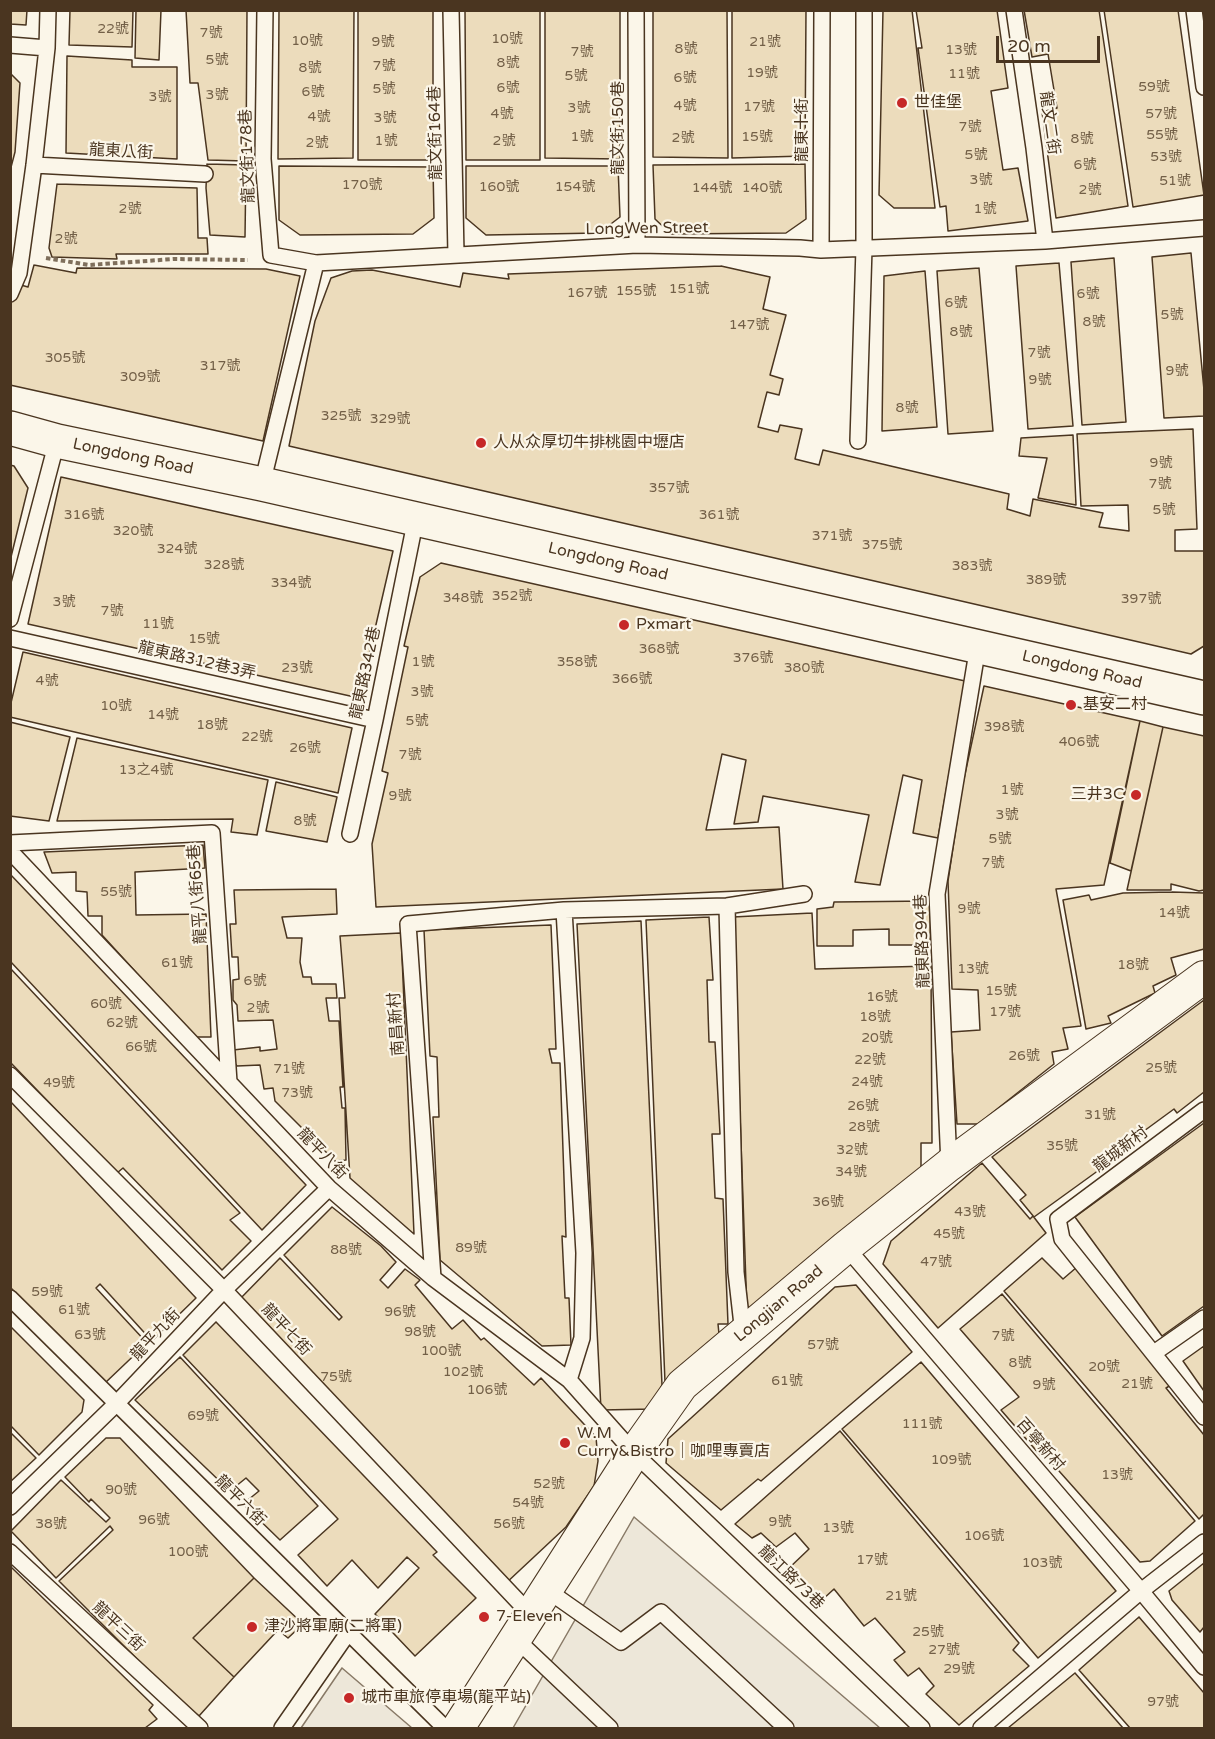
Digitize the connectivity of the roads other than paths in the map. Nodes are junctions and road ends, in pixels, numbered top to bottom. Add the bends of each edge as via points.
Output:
1 (48, 10) edge
2 (265, 10) edge
3 (451, 10) edge
4 (636, 10) edge
5 (822, 10) edge
6 (864, 10) edge
7 (1014, 10) edge
8 (1194, 10) edge
9 (10, 45) edge
10 (47, 48) junction
11 (1204, 87) edge
12 (34, 165) junction
13 (205, 174) dead end
14 (1204, 228) edge
15 (1045, 241) junction
16 (637, 245) junction
17 (864, 248) junction
18 (821, 250) junction
19 (456, 255) junction
20 (316, 263) junction
21 (10, 294) edge
22 (10, 428) edge
23 (57, 441) junction
24 (858, 441) dead end
25 (262, 483) junction
26 (416, 518) junction
27 (10, 619) edge
28 (10, 638) edge
29 (978, 646) junction
30 (1204, 698) edge
31 (375, 720) junction
32 (350, 834) dead end
33 (10, 843) edge
34 (10, 851) edge
35 (804, 894) dead end
36 (727, 906) junction
37 (564, 910) junction
38 (1204, 977) edge
39 (10, 1075) edge
40 (229, 1082) junction
41 (1204, 1110) edge
42 (950, 1165) junction
43 (329, 1188) junction
44 (846, 1247) junction
45 (433, 1278) junction
46 (224, 1290) junction
47 (10, 1298) edge
48 (1204, 1318) edge
49 (743, 1334) junction
50 (1154, 1353) junction
51 (569, 1380) junction
52 (116, 1404) junction
53 (1204, 1417) edge
54 (634, 1454) junction
55 (10, 1507) edge
56 (1204, 1542) edge
57 (10, 1552) edge
58 (1141, 1590) junction
59 (531, 1615) junction
60 (348, 1633) junction
61 (1204, 1667) edge
62 (200, 1728) edge
63 (282, 1728) edge
64 (445, 1728) edge
65 (458, 1728) edge
66 (610, 1728) edge
67 (786, 1728) edge
68 (922, 1728) edge
69 (981, 1728) edge

1 - 10 lane
2 - 20 lane, 龍文街178巷 via 263,159 271,255
3 - 19 lane, 龍文街164巷
4 - 16 lane, 龍文街150巷
5 - 18 lane, 龍東十街
6 - 17 lane
7 - 15 lane, 龍文二街
8 - 11 lane
9 - 10 lane
10 - 12 lane
12 - 13 lane, 龍東八街
12 - 21 lane via 19,273
14 - 15 lane, LongWen Street
15 - 17 lane, LongWen Street
16 - 18 lane, LongWen Street
16 - 19 lane, LongWen Street
17 - 18 lane, LongWen Street
17 - 24 lane
19 - 20 lane, LongWen Street
20 - 25 lane
22 - 23 street, Longdong Road
23 - 25 street, Longdong Road
23 - 27 lane
25 - 26 street, Longdong Road
26 - 29 street, Longdong Road
26 - 31 lane, 龍東路342巷
28 - 31 lane, 龍東路312巷3弄
29 - 30 street, Longdong Road
29 - 42 lane, 龍東路394巷 via 938,894
31 - 32 lane, 龍東路342巷
33 - 40 lane, 龍平八街65巷 via 212,833
34 - 40 lane, 龍平八街
35 - 36 lane, 南昌新村
36 - 37 lane, 南昌新村
36 - 49 lane via 736,1272
37 - 45 lane, 南昌新村 via 408,924
37 - 51 lane via 584,1253 582,1338
38 - 42 street, Longjian Road
39 - 46 lane, 龍平七街
40 - 43 lane, 龍平八街
41 - 50 lane, 龍城新村 via 1058,1219 1062,1239
42 - 44 street, Longjian Road
43 - 45 lane, 龍平八街
43 - 46 lane, 龍平九街
44 - 49 street, Longjian Road
44 - 58 lane, 百寧新村
45 - 51 lane, 龍平八街
46 - 52 lane, 龍平九街
46 - 59 lane, 龍平七街
47 - 52 lane, 龍平六街
48 - 50 lane
49 - 54 street, Longjian Road via 682,1385
50 - 53 lane
51 - 54 lane, 龍平八街
52 - 55 lane, 龍平九街
52 - 60 lane, 龍平六街
54 - 59 street, Longjian Road
54 - 68 lane, 龍江路73巷
56 - 58 lane
57 - 62 lane, 龍平三街
58 - 61 lane, 百寧新村
58 - 69 lane
59 - 65 street, Longjian Road
59 - 66 lane
59 - 67 lane via 621,1642 662,1612
60 - 63 lane
60 - 64 lane, 龍平六街

